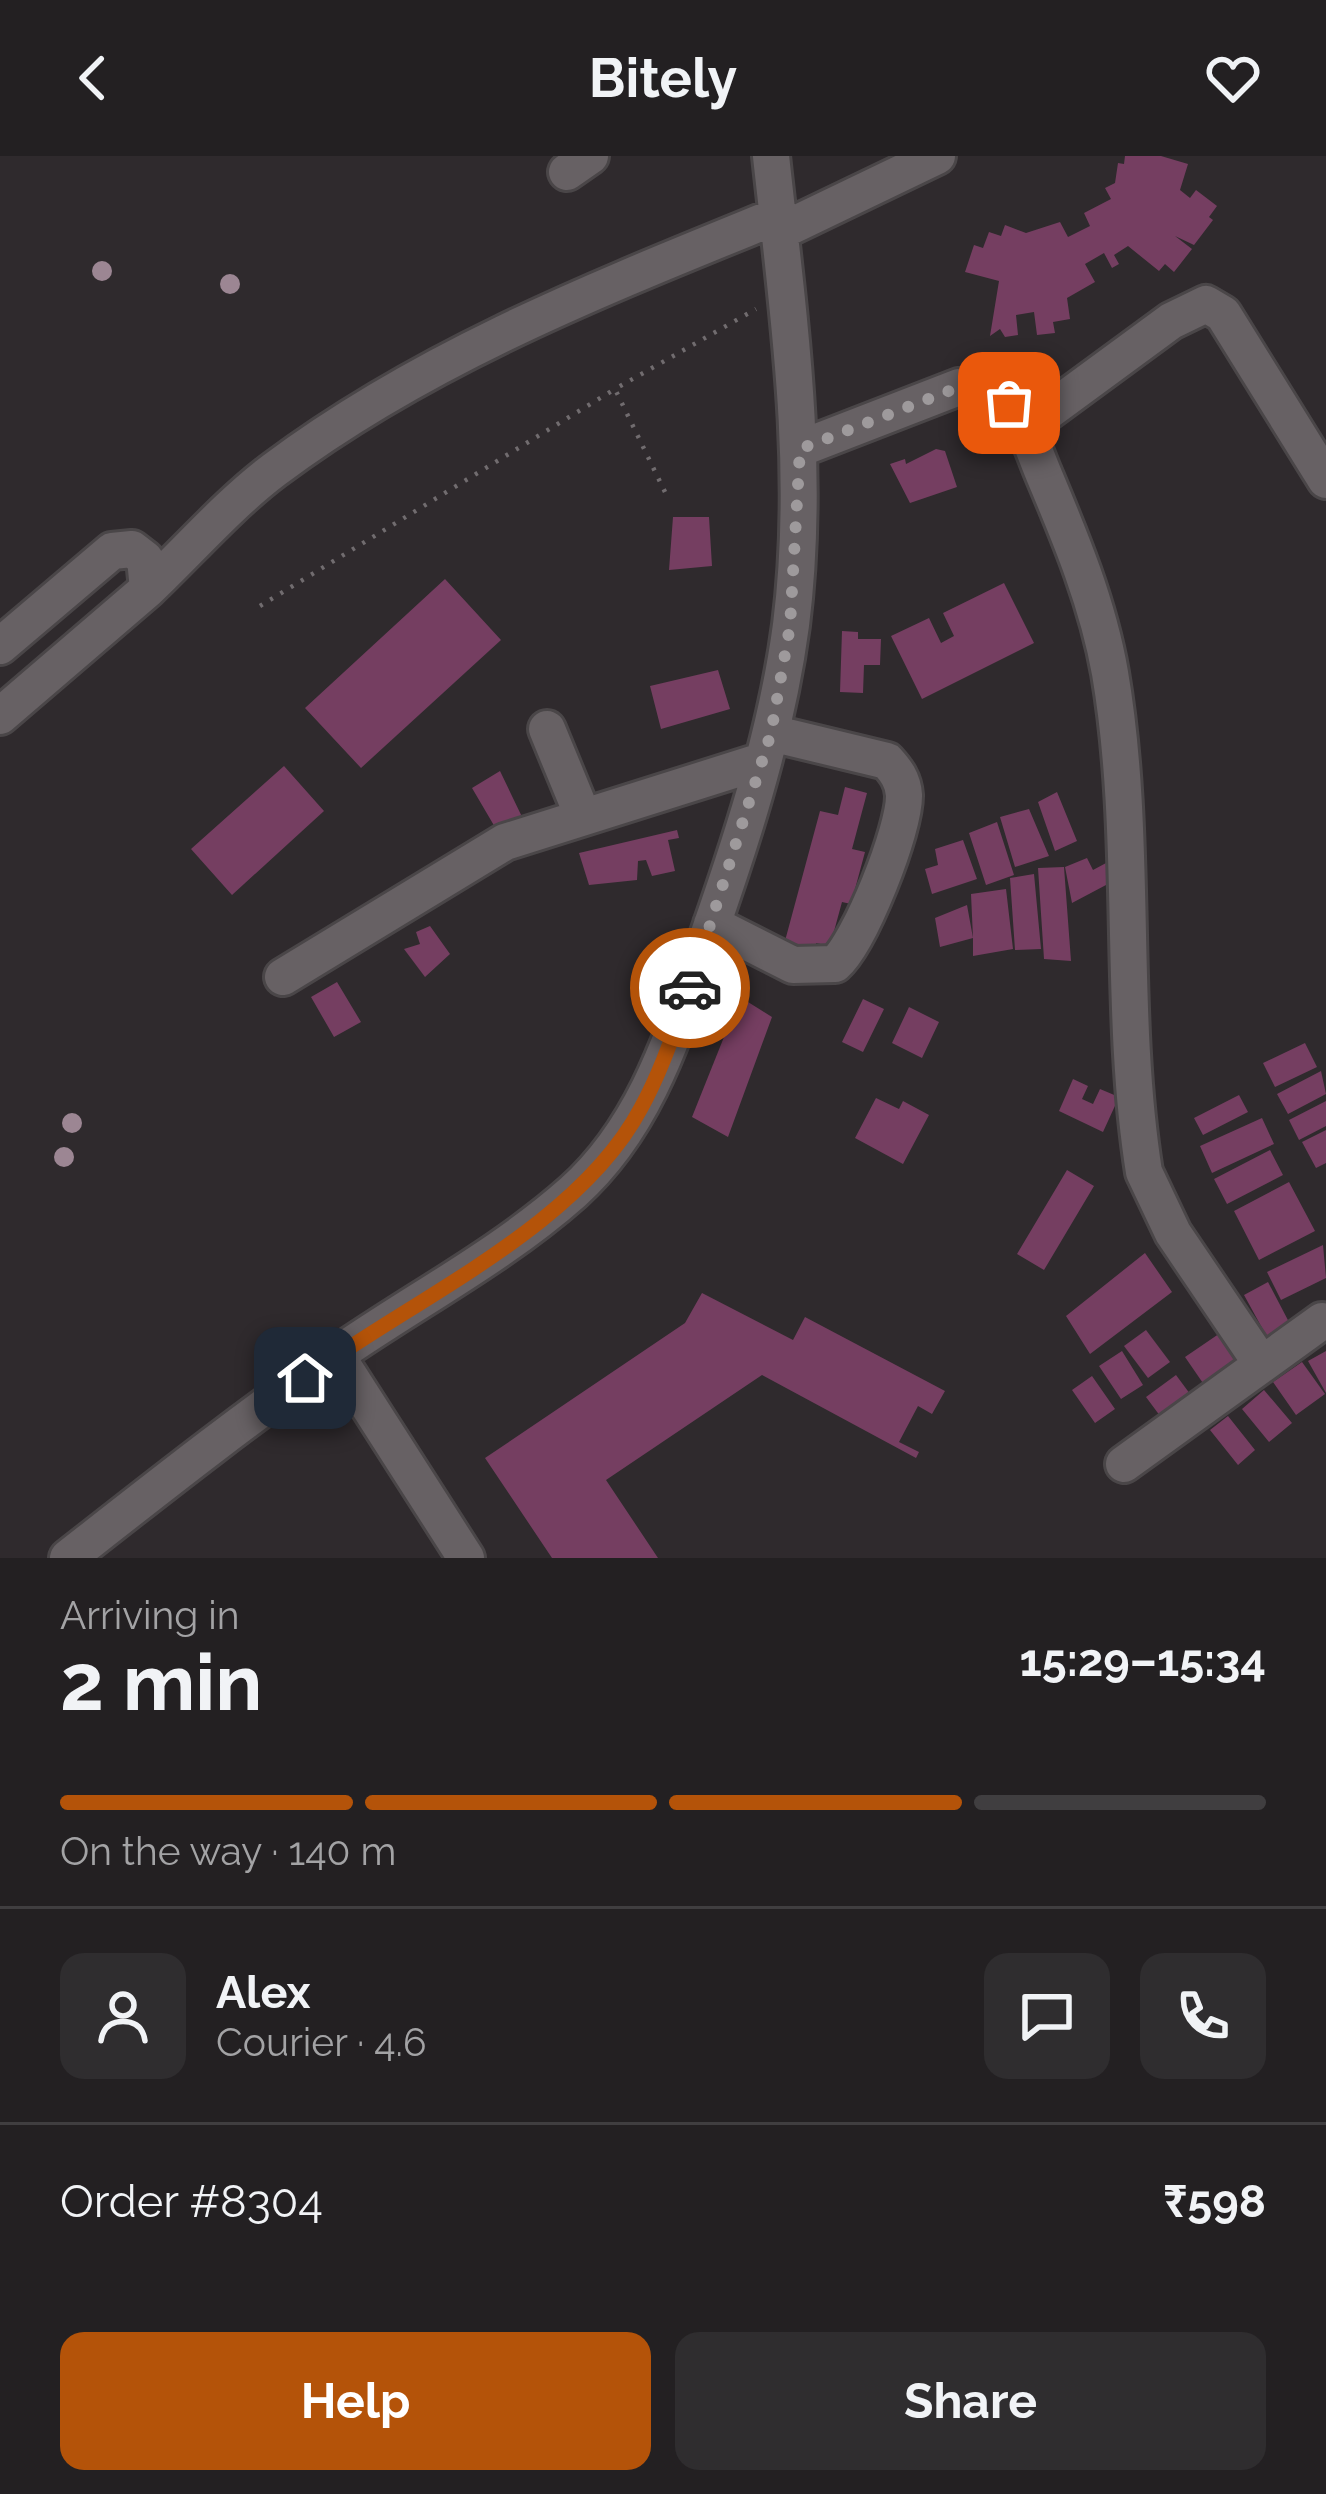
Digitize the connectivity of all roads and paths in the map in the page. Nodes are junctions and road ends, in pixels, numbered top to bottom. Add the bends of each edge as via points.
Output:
1 (770, 156) edge
2 (937, 156) edge
3 (778, 224) junction
4 (787, 291) junction
5 (615, 389) junction
6 (1024, 430) junction
7 (800, 449) junction
8 (1326, 480) edge
9 (665, 492) dead end
10 (148, 590) junction
11 (260, 606) dead end
12 (0, 646) edge
13 (0, 716) edge
14 (547, 729) dead end
15 (767, 747) junction
16 (582, 814) junction
17 (712, 924) junction
18 (283, 977) dead end
19 (1322, 1321) dead end
20 (336, 1355) junction
21 (1261, 1363) junction
22 (1124, 1464) dead end
23 (68, 1558) edge
24 (466, 1558) edge

1 - 3 street
2 - 3 street
3 - 4 street
3 - 10 street via 536,314 396,392 272,471
4 - 5 path
4 - 7 street
5 - 9 path
5 - 11 path
6 - 7 street via 993,388 959,387
6 - 8 street via 1206,304 1223,314
6 - 21 street via 1075,550 1110,672 1144,1172 1173,1233
7 - 15 street via 790,626
10 - 12 street via 146,559 131,548 112,551
10 - 13 street
14 - 16 street
15 - 16 street
15 - 17 street
15 - 17 street via 870,752 899,775 902,813 856,939 835,964 793,965
16 - 18 street via 466,862
17 - 20 street via 670,1043 614,1149 573,1192 473,1267
19 - 21 street
20 - 23 street
20 - 24 street
21 - 22 street

